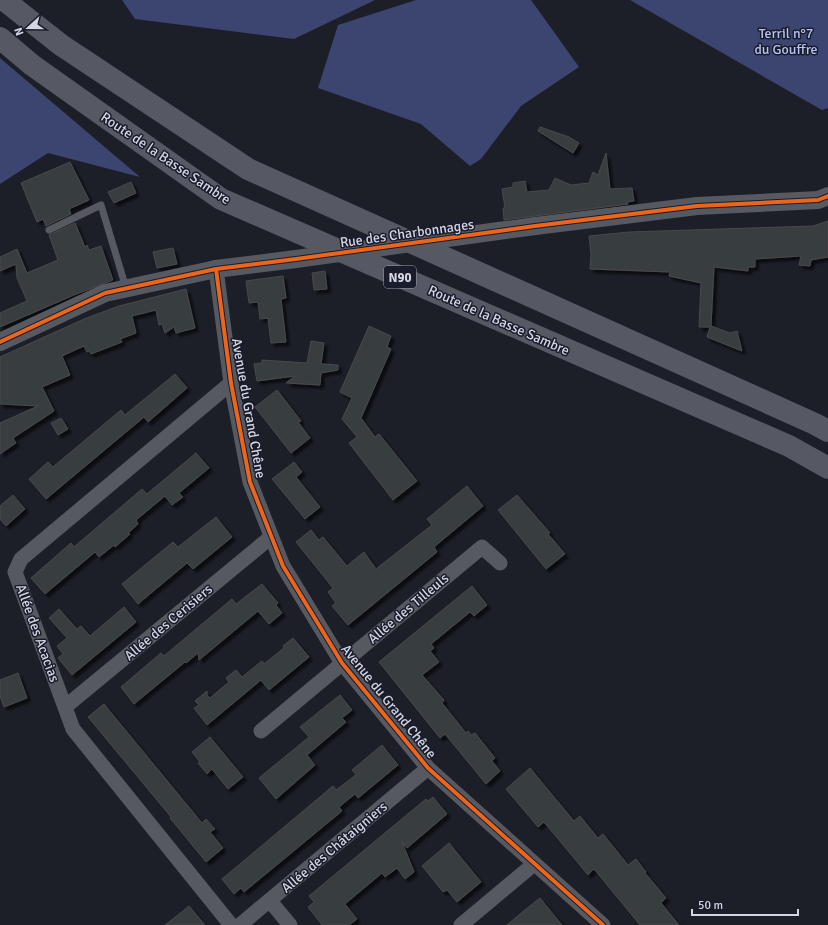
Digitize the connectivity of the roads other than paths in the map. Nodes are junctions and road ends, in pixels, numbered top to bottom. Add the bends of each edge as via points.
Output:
1 (4, 0) edge
2 (0, 38) edge
3 (828, 196) edge
4 (49, 230) dead end
5 (216, 269) junction
6 (126, 288) junction
7 (0, 342) edge
8 (232, 383) junction
9 (828, 432) edge
10 (828, 468) edge
11 (271, 537) junction
12 (500, 564) dead end
13 (342, 663) junction
14 (64, 708) junction
15 (261, 731) dead end
16 (428, 768) junction
17 (534, 864) junction
18 (270, 901) junction
19 (231, 925) edge
20 (240, 925) edge
21 (290, 925) edge
22 (461, 925) edge
23 (603, 925) edge

1 - 9 highway, N90 via 61,45 248,169 808,420
2 - 10 highway, Route de la Basse Sambre / N90 via 32,65 221,199 789,446
3 - 5 street, Rue des Charbonnages, bridge via 818,200 697,206
4 - 6 lane via 101,205
5 - 6 street, Rue des Charbonnages
5 - 8 street, Avenue du Grand Chêne
6 - 7 street, Rue des Charbonnages via 105,293
8 - 11 street, Avenue du Grand Chêne via 250,482
8 - 14 street, Allée des Acacias via 21,559 15,572
11 - 13 street, Avenue du Grand Chêne via 283,566
11 - 14 street, Allée des Cerisiers
12 - 13 street, Allée des Tilleuls via 482,547
13 - 15 street, Allée des Tilleuls
13 - 16 street, Avenue du Grand Chêne
14 - 19 street, Allée des Acacias via 73,729
16 - 17 street, Avenue du Grand Chêne
16 - 18 street, Allée des Châtaigniers
17 - 22 street
17 - 23 street, Avenue du Grand Chêne
18 - 20 street, Allée des Châtaigniers
18 - 21 street

